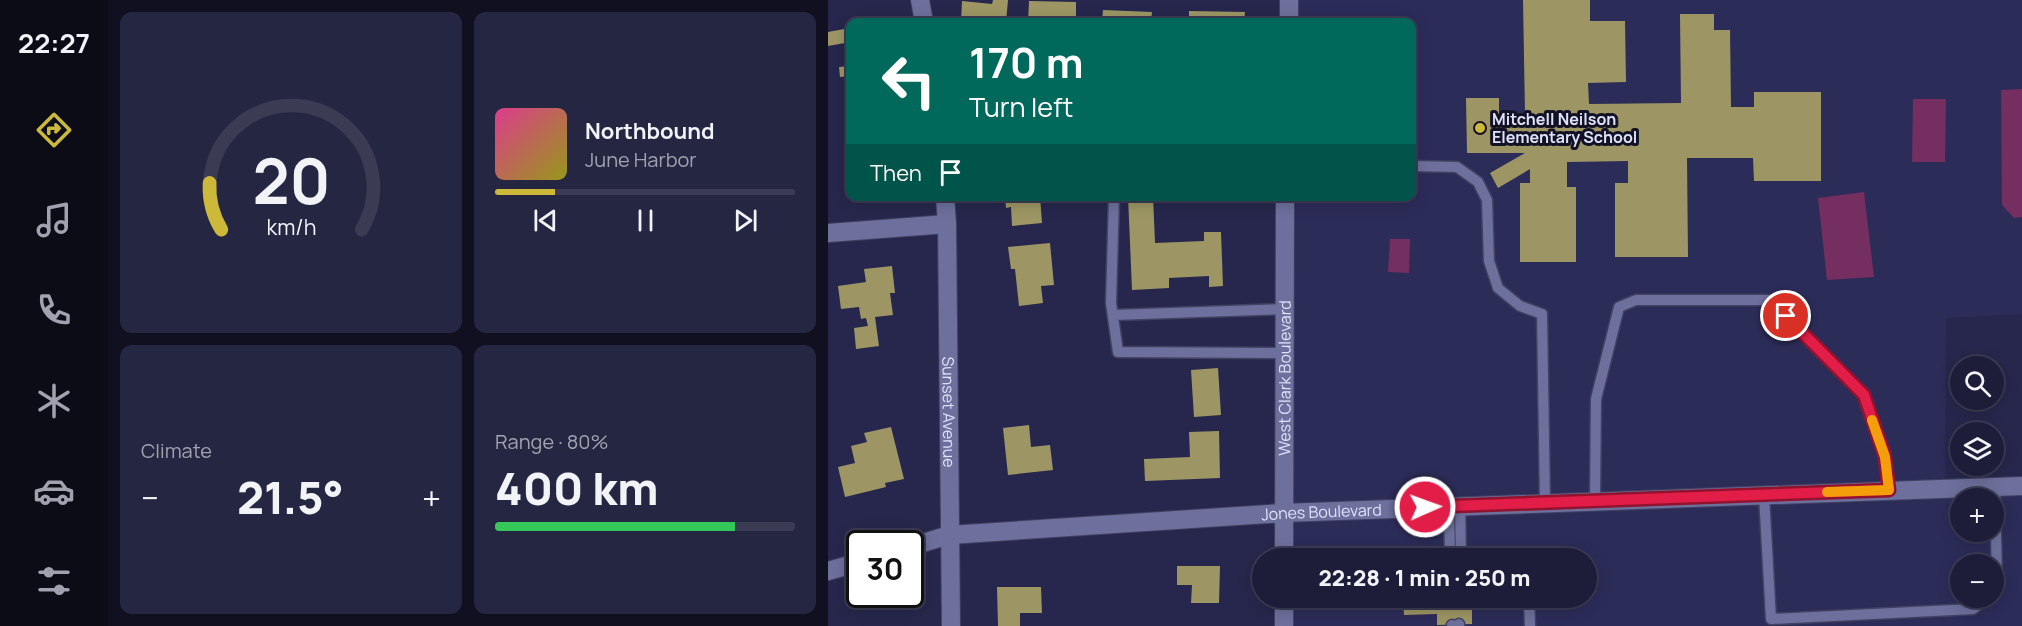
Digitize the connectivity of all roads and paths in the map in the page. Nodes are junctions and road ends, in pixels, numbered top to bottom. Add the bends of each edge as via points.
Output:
1 (920, 0) edge
2 (1289, 0) edge
3 (923, 18) edge
4 (1289, 18) edge
5 (1416, 166) edge
6 (945, 201) edge
7 (1114, 201) edge
8 (1285, 201) edge
9 (947, 224) junction
10 (828, 233) edge
11 (1284, 309) junction
12 (1113, 315) junction
13 (1284, 353) junction
14 (1995, 486) junction
15 (2022, 486) edge
16 (1889, 490) junction
17 (1764, 495) junction
18 (1595, 501) junction
19 (1545, 503) junction
20 (1455, 506) junction
21 (1284, 513) junction
22 (949, 536) junction
23 (924, 543) edge
24 (1284, 548) edge
25 (1451, 548) edge
26 (1460, 548) edge
27 (1996, 554) edge
28 (846, 566) edge
29 (828, 571) edge
30 (1284, 608) edge
31 (1529, 608) edge
32 (1974, 608) edge
33 (951, 626) edge
34 (1284, 626) edge
35 (1530, 626) edge

1 - 3 street
2 - 4 street
5 - 19 lane via 1457,167 1478,182 1487,200 1489,261 1498,288 1520,306 1542,314
6 - 9 street, Sunset Avenue
7 - 12 lane
8 - 11 street, West Clark Boulevard
9 - 10 street
9 - 22 street, Sunset Avenue
11 - 12 lane
11 - 13 street, West Clark Boulevard
12 - 13 lane via 1118,352
13 - 21 street, West Clark Boulevard
14 - 15 street, Jones Boulevard
14 - 16 street, Jones Boulevard
14 - 27 lane
16 - 17 street, Jones Boulevard
16 - 18 lane via 1885,457 1864,395 1770,300 1636,300 1619,307 1596,399
17 - 18 street, Jones Boulevard
17 - 32 lane via 1771,619
18 - 19 street, Jones Boulevard
19 - 20 street, Jones Boulevard
20 - 21 street, Jones Boulevard
20 - 25 lane
20 - 26 lane
21 - 22 street, Jones Boulevard
21 - 24 street, West Clark Boulevard
22 - 23 street, Jones Boulevard
22 - 33 street, Sunset Avenue
28 - 29 street
30 - 34 street
31 - 35 lane

